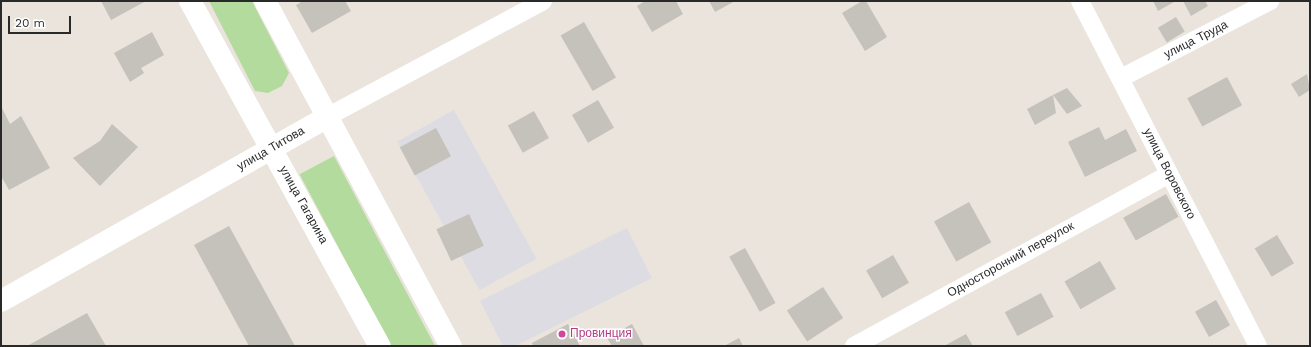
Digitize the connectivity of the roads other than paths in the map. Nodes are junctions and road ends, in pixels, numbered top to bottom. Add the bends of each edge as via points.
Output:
1 (190, 1) edge
2 (265, 1) edge
3 (543, 1) edge
4 (1080, 1) edge
5 (1270, 1) edge
6 (518, 7) edge
7 (1121, 78) junction
8 (327, 117) junction
9 (269, 149) junction
10 (1169, 174) junction
11 (1, 301) edge
12 (380, 346) edge
13 (451, 346) edge
14 (854, 346) edge
15 (1258, 346) edge

1 - 9 street, улица Гагарина
2 - 8 street
3 - 6 street, улица Титова
4 - 7 street, улица Воровского
5 - 7 street, улица Труда
6 - 8 street, улица Титова
7 - 10 street, улица Воровского
8 - 9 street, улица Титова
8 - 13 street
9 - 11 street, улица Титова
9 - 12 street, улица Гагарина via 281,164
10 - 14 street, Односторонний переулок
10 - 15 street, улица Воровского

